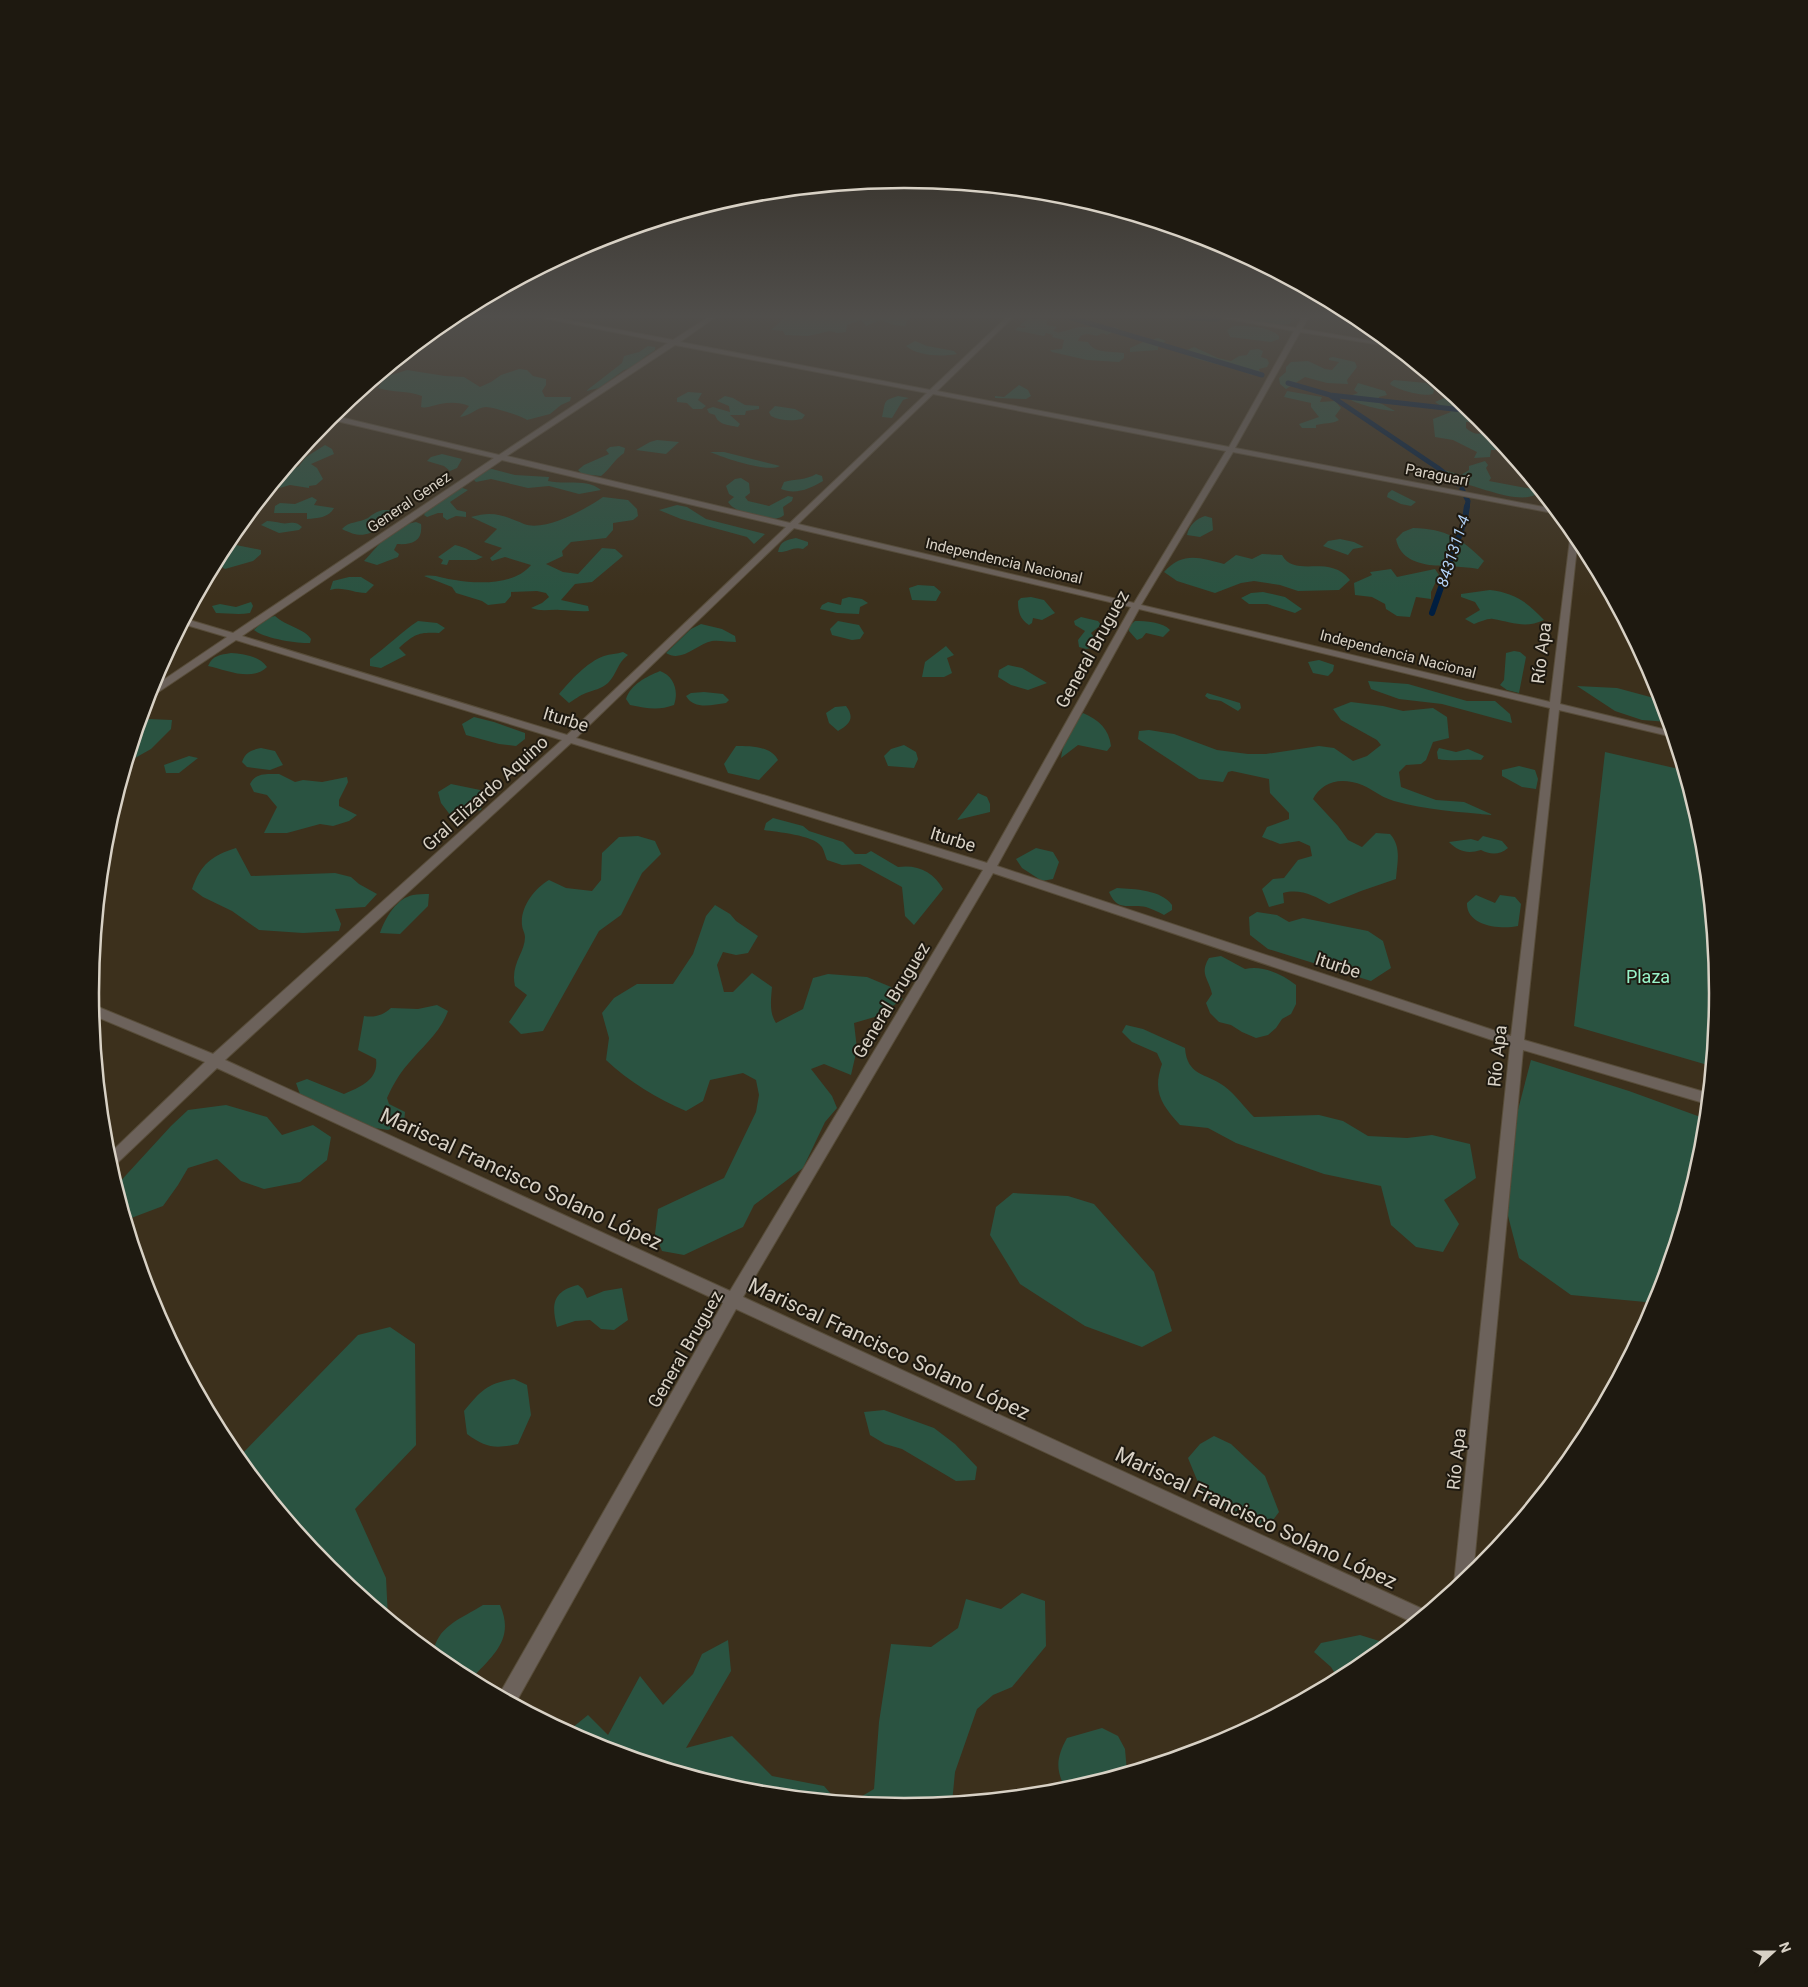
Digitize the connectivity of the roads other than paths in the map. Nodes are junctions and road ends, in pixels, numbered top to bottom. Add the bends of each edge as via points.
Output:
1 (571, 411) edge
2 (910, 411) edge
3 (1028, 411) edge
4 (1253, 411) edge
5 (339, 420) edge
6 (1231, 449) junction
7 (499, 458) junction
8 (1548, 510) edge
9 (792, 526) junction
10 (1573, 544) edge
11 (1136, 606) junction
12 (190, 623) edge
13 (235, 636) junction
14 (159, 688) edge
15 (1553, 706) junction
16 (1666, 733) edge
17 (569, 739) junction
18 (990, 868) junction
19 (99, 1013) edge
20 (1517, 1042) junction
21 (215, 1061) junction
22 (1702, 1097) edge
23 (115, 1157) edge
24 (733, 1300) junction
25 (1464, 1571) edge
26 (1416, 1615) edge
27 (510, 1696) edge

1 - 7 street, General Genez
2 - 9 street, Gral Elizardo Aquino
3 - 6 street, Paraguarí
4 - 6 street, General Bruguez
5 - 7 street, Independencia Nacional
6 - 8 street, Paraguarí
6 - 11 street, General Bruguez
7 - 9 street, Independencia Nacional
7 - 13 street, General Genez
9 - 11 street, Independencia Nacional
9 - 17 street, Gral Elizardo Aquino
10 - 15 street, Río Apa
11 - 15 street, Independencia Nacional
11 - 18 street, General Bruguez
12 - 13 street, Iturbe
13 - 14 street, General Genez
13 - 17 street, Iturbe
15 - 16 street, Independencia Nacional
15 - 20 street, Río Apa
17 - 18 street, Iturbe
17 - 21 street, Gral Elizardo Aquino
18 - 20 street, Iturbe
18 - 24 street, General Bruguez
19 - 21 street, Mariscal Francisco Solano López
20 - 22 street, Iturbe
20 - 25 street, Río Apa
21 - 23 street, Gral Elizardo Aquino
21 - 24 street, Mariscal Francisco Solano López
24 - 26 street, Mariscal Francisco Solano López
24 - 27 street, General Bruguez

